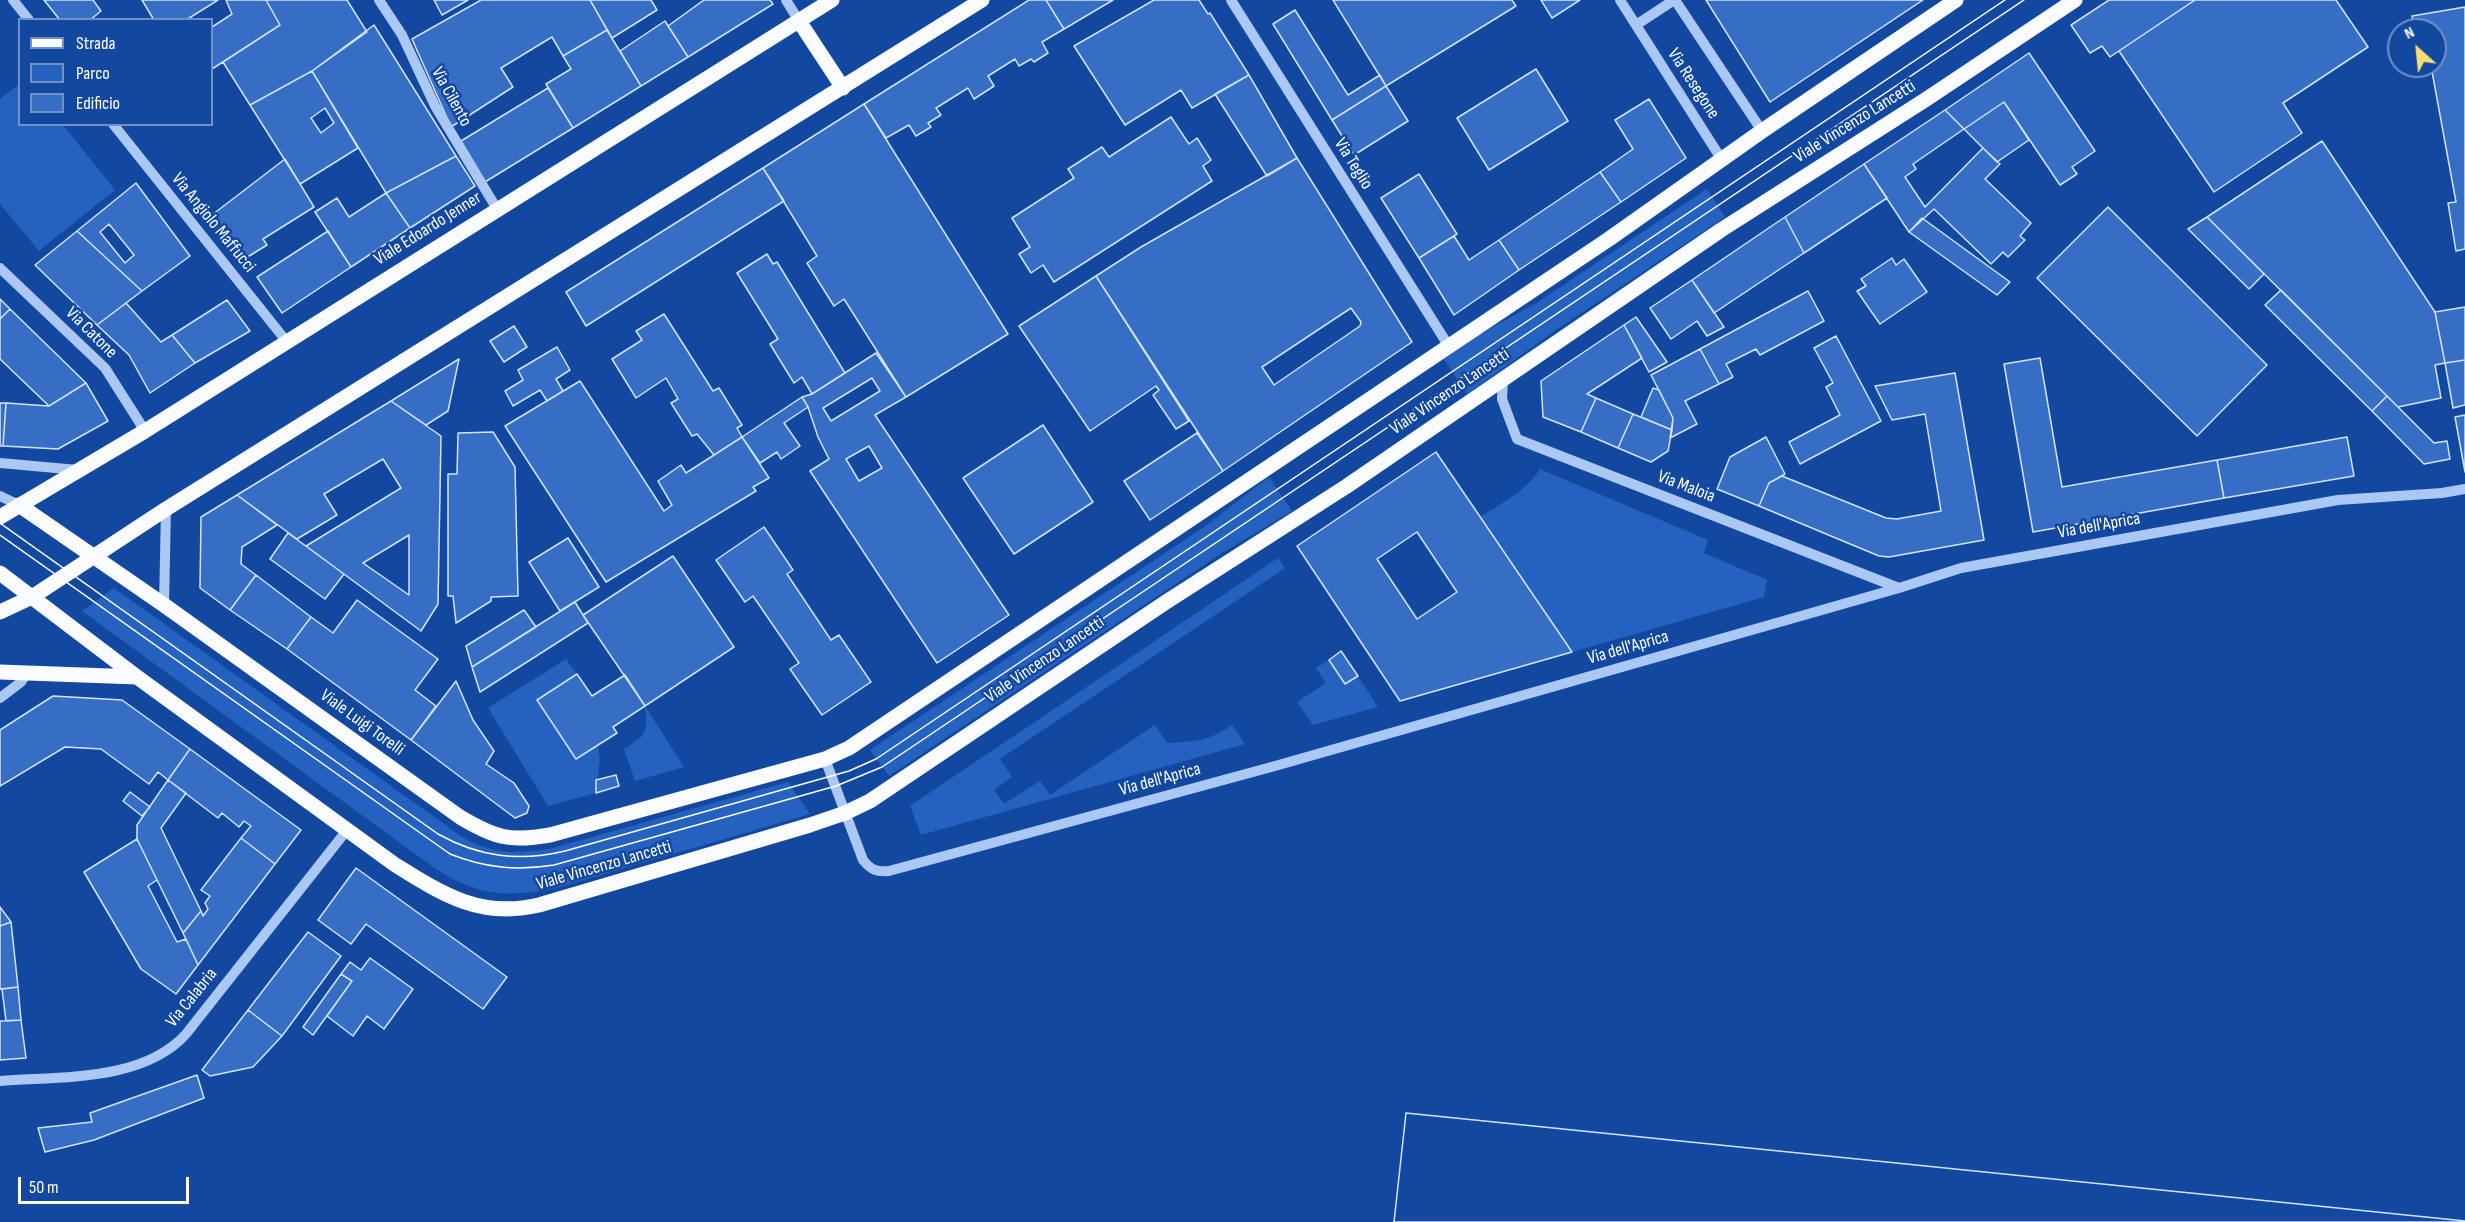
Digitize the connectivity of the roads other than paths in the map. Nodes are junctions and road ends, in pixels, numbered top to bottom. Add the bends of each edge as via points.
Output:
1 (13, 0) edge
2 (379, 0) edge
3 (786, 0) edge
4 (832, 0) edge
5 (982, 0) edge
6 (1231, 0) edge
7 (1620, 0) edge
8 (1675, 0) edge
9 (1956, 0) edge
10 (2075, 0) edge
11 (27, 18) edge
12 (799, 21) junction
13 (1635, 25) junction
14 (843, 88) junction
15 (115, 126) edge
16 (1762, 131) junction
17 (1722, 160) junction
18 (496, 209) junction
19 (0, 268) edge
20 (287, 342) junction
21 (1448, 345) junction
22 (1503, 380) junction
23 (146, 431) junction
24 (0, 463) edge
25 (78, 470) junction
26 (2465, 489) edge
27 (0, 496) edge
28 (19, 506) junction
29 (166, 509) junction
30 (0, 517) edge
31 (93, 556) junction
32 (0, 573) edge
33 (1899, 588) junction
34 (32, 597) junction
35 (164, 604) junction
36 (0, 612) edge
37 (0, 672) edge
38 (27, 673) junction
39 (137, 677) junction
40 (0, 698) edge
41 (825, 759) junction
42 (845, 813) junction
43 (347, 830) junction
44 (550, 835) joint
45 (0, 1081) edge

1 - 11 street
2 - 18 street, Via Cilento
3 - 12 street
4 - 12 main road, Viale Edoardo Jenner
5 - 14 main road
6 - 21 street, Via Teglio
7 - 13 street, Via Resegone
8 - 13 street, Via Resegone
8 - 16 street, Via Resegone
9 - 16 main road, Viale Vincenzo Lancetti
10 - 22 main road, Viale Vincenzo Lancetti via 1721,230
12 - 14 main road
12 - 18 main road, Viale Edoardo Jenner
13 - 17 street, Via Resegone
14 - 29 main road
15 - 20 street, Via Angiolo Maffucci
16 - 17 main road, Viale Vincenzo Lancetti
17 - 21 main road, Viale Vincenzo Lancetti
18 - 20 main road, Viale Edoardo Jenner
19 - 23 street, Via Catone via 105,368
20 - 23 main road, Viale Edoardo Jenner
21 - 41 main road, Viale Vincenzo Lancetti via 849,748
22 - 33 street, Via Maloia via 1502,399 1518,439
22 - 42 main road, Viale Vincenzo Lancetti via 870,801
23 - 25 main road, Viale Edoardo Jenner
24 - 25 street
25 - 28 main road, Viale Edoardo Jenner
26 - 33 street, Via dell'Aprica via 2338,500 1961,568
27 - 28 street
28 - 30 main road, Viale Edoardo Jenner
28 - 31 main road, Viale Luigi Torelli
29 - 31 main road
29 - 35 street
31 - 34 main road
31 - 35 main road, Viale Luigi Torelli
32 - 34 main road
33 - 42 street, Via dell'Aprica via 1275,766 889,871 870,869 863,860
34 - 36 main road
34 - 39 main road
35 - 44 main road, Viale Luigi Torelli via 484,832 503,837
37 - 38 main road
38 - 39 main road
38 - 40 street
39 - 43 main road
41 - 42 street
41 - 44 main road, Viale Vincenzo Lancetti
42 - 43 main road, Viale Vincenzo Lancetti via 539,905 510,910 476,906 446,894 394,864
43 - 45 street, Via Calabria via 171,1049 152,1060 113,1071

